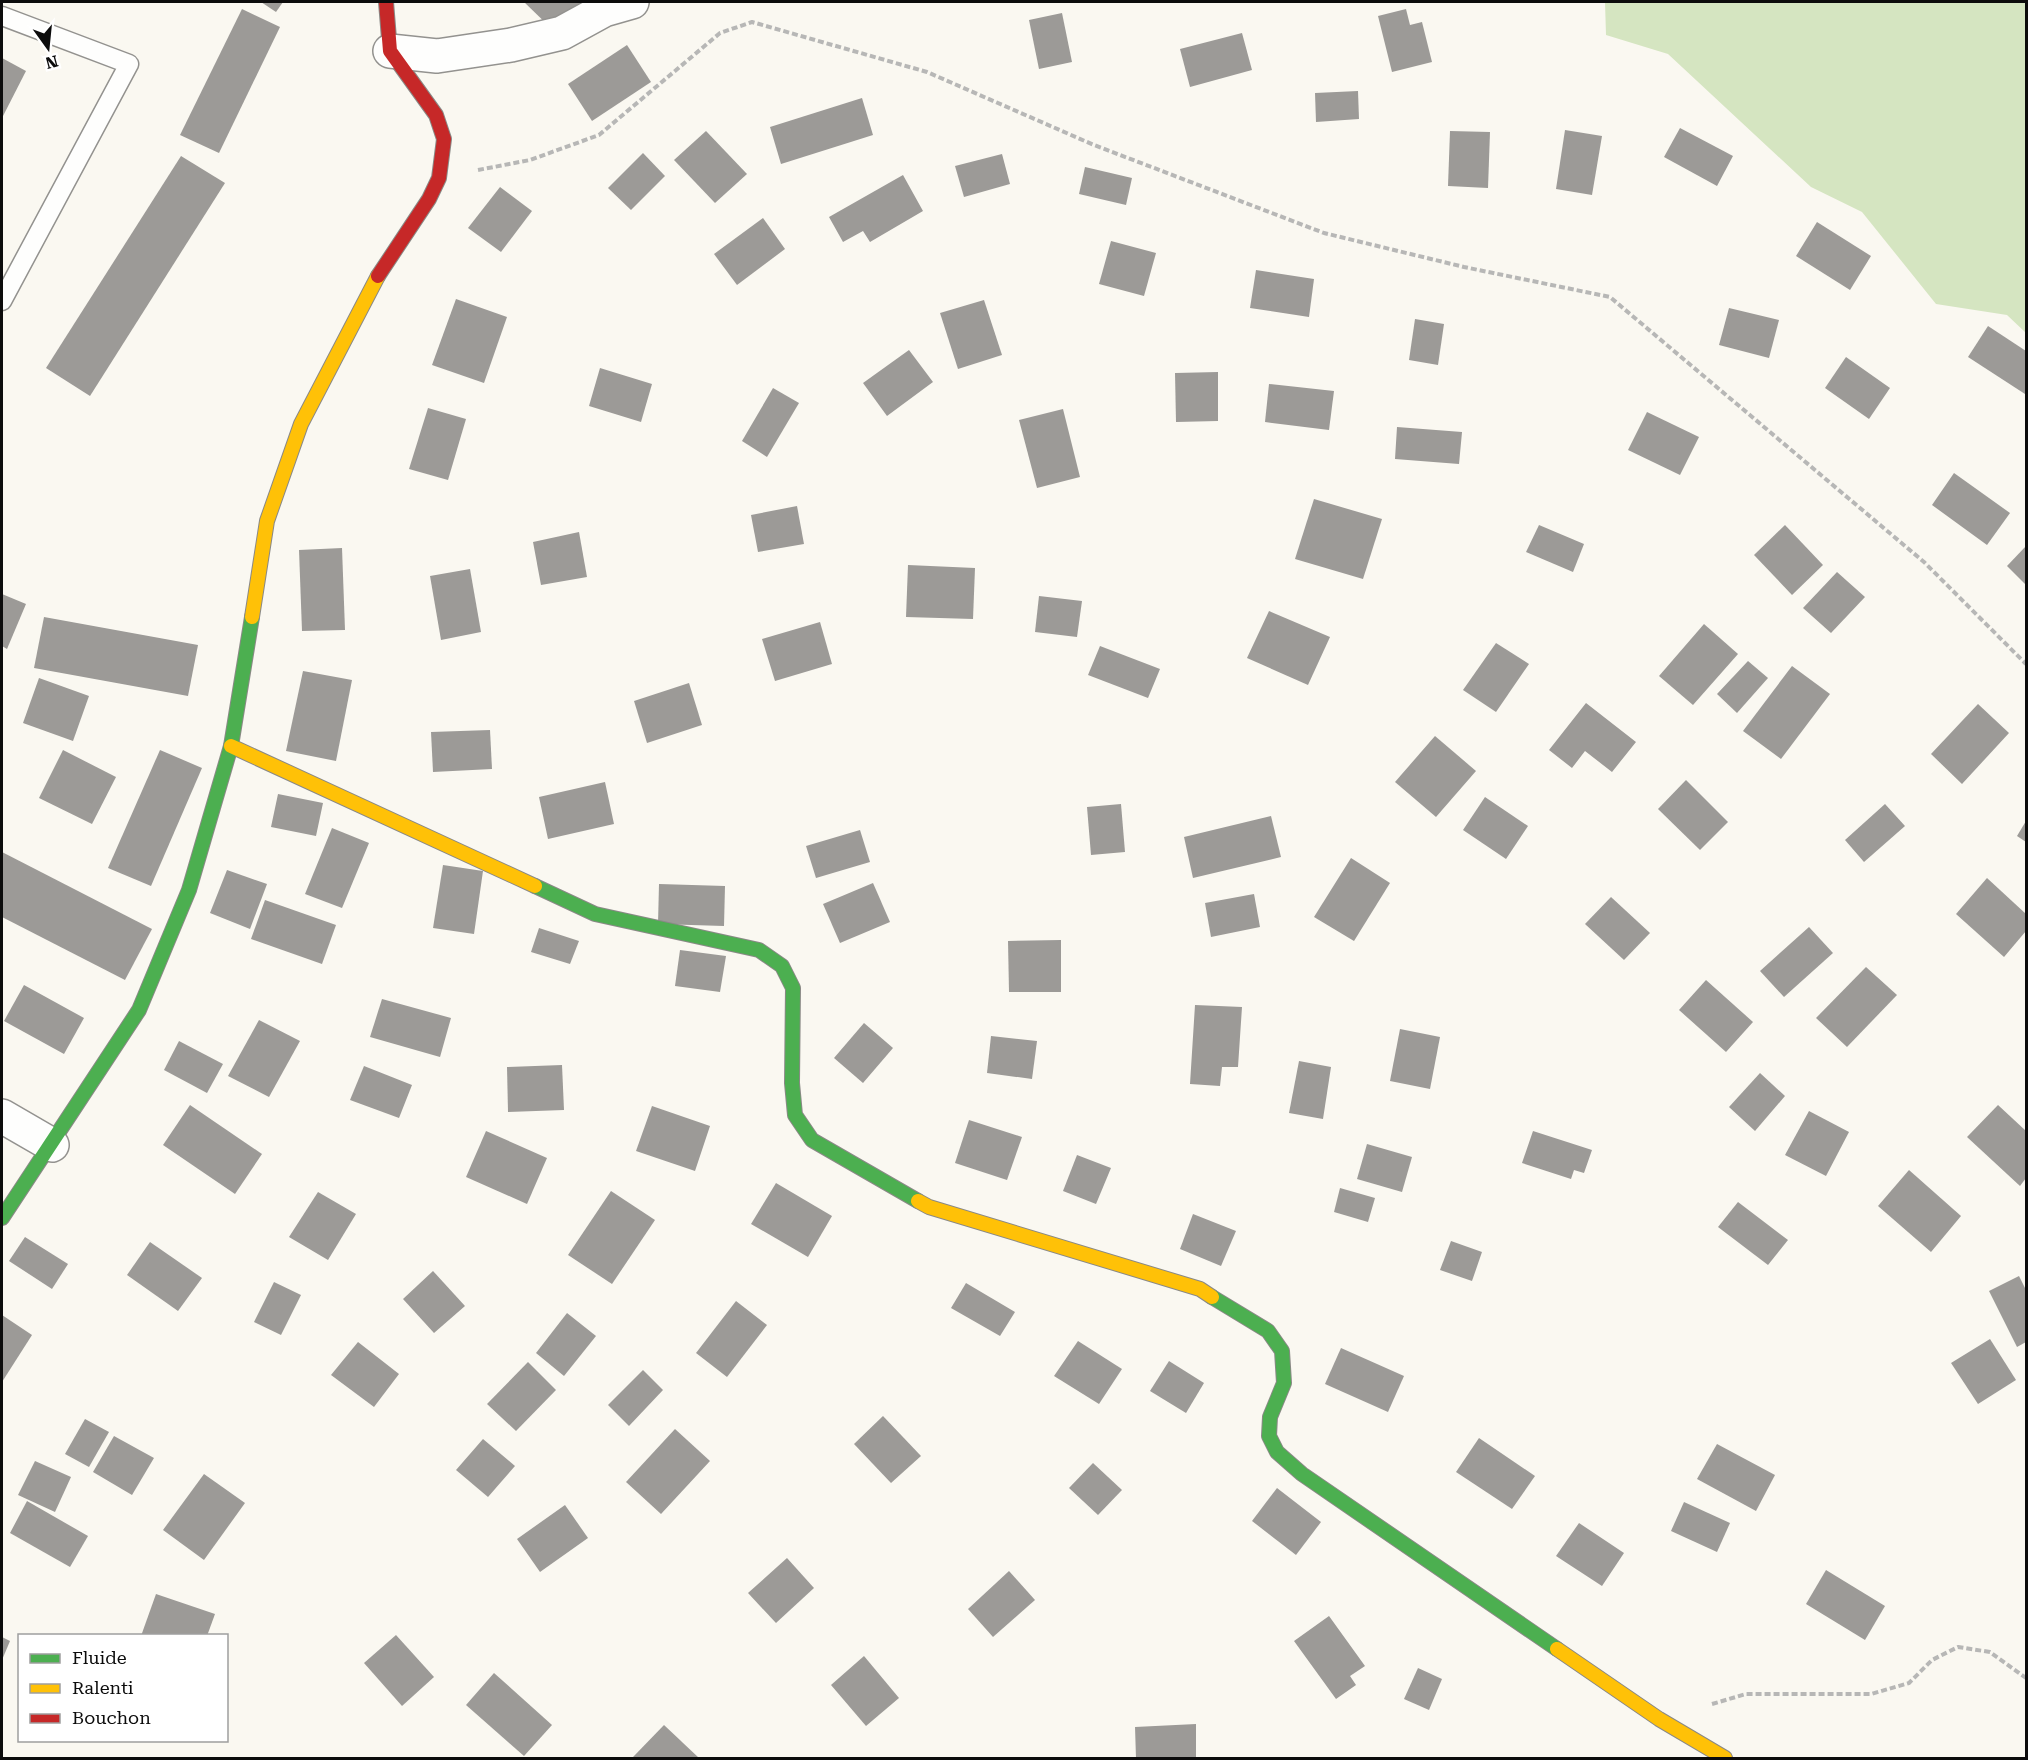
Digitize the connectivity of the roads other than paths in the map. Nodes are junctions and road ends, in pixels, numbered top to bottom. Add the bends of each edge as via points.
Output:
1 (386, 2) edge
2 (632, 2) edge
3 (2, 16) edge
4 (390, 51) junction
5 (2, 301) edge
6 (231, 747) junction
7 (2, 1116) edge
8 (52, 1145) junction
9 (2, 1218) edge
10 (1725, 1758) edge

1 - 4 street
2 - 4 street via 604,10 562,33 511,45 437,56
3 - 5 lane via 129,64
4 - 6 street via 436,115 444,139 439,178 380,271 301,424 267,521
6 - 8 street via 189,890 139,1010
6 - 10 street via 595,914 759,950 782,966 793,988 795,1115 812,1140 929,1207 1200,1289 1268,1331 1282,1351 1284,1383 1270,1417 1269,1436 1277,1452 1302,1474 1659,1719
7 - 8 street
8 - 9 street

